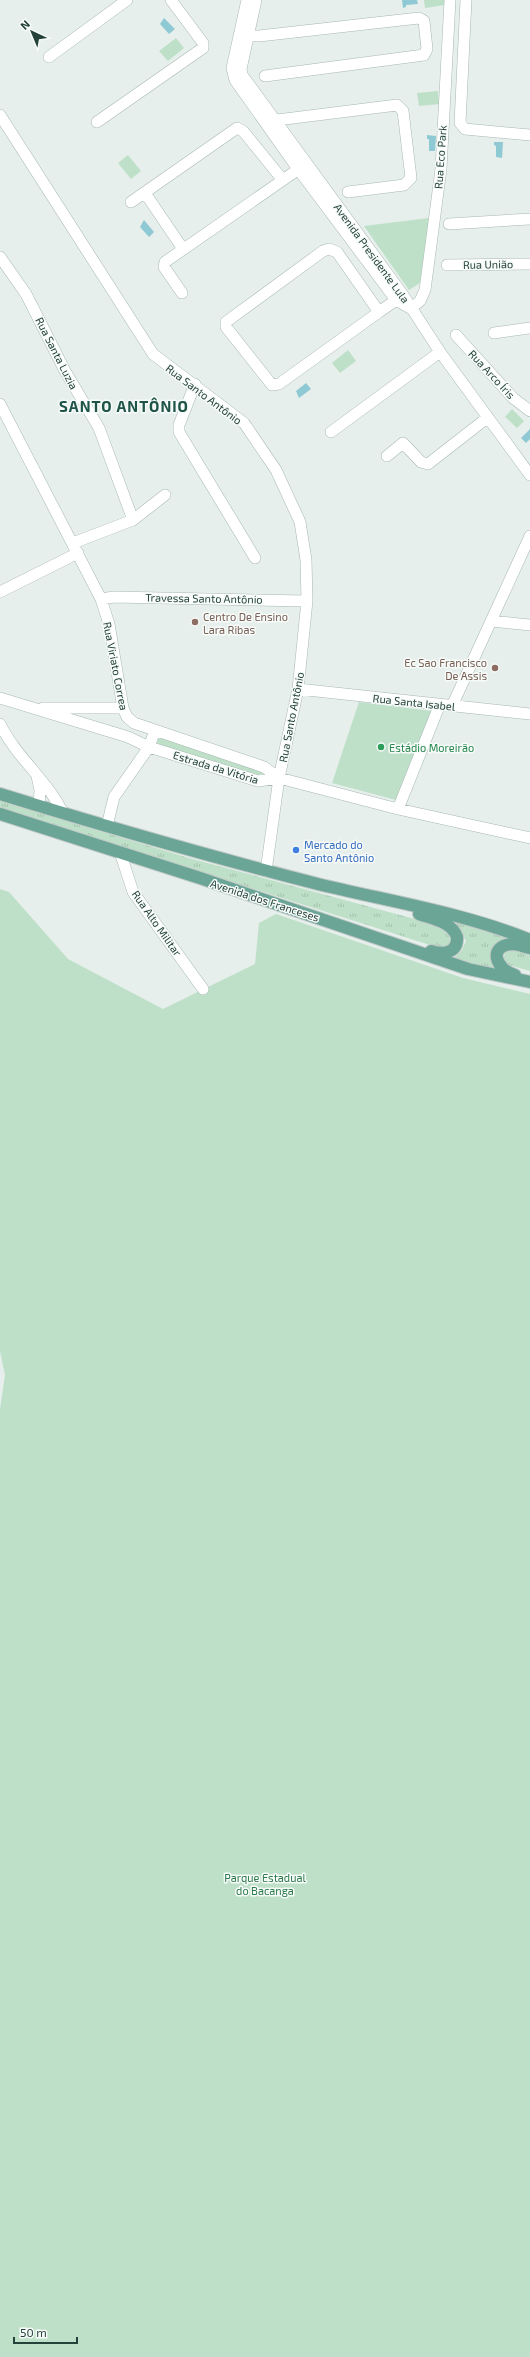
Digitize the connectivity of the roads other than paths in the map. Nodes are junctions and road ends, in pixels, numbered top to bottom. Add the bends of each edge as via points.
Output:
1 (127, 0) edge
2 (171, 0) edge
3 (247, 0) edge
4 (256, 0) edge
5 (450, 0) edge
6 (466, 0) edge
7 (244, 35) junction
8 (49, 57) dead end
9 (265, 76) dead end
10 (0, 115) edge
11 (97, 122) dead end
12 (272, 123) junction
13 (530, 135) edge
14 (303, 166) junction
15 (282, 179) junction
16 (348, 192) dead end
17 (145, 193) junction
18 (131, 202) dead end
19 (530, 219) edge
20 (449, 224) dead end
21 (183, 249) junction
22 (0, 257) edge
23 (530, 264) edge
24 (447, 265) dead end
25 (182, 293) dead end
26 (399, 298) junction
27 (411, 308) junction
28 (379, 312) junction
29 (530, 328) edge
30 (494, 333) dead end
31 (456, 335) dead end
32 (440, 352) junction
33 (195, 384) junction
34 (0, 404) edge
35 (530, 411) edge
36 (487, 418) junction
37 (331, 432) dead end
38 (387, 456) dead end
39 (530, 475) edge
40 (165, 495) dead end
41 (133, 520) junction
42 (530, 536) edge
43 (73, 543) junction
44 (78, 553) junction
45 (255, 558) dead end
46 (0, 592) edge
47 (101, 599) junction
48 (307, 600) junction
49 (492, 621) junction
50 (530, 625) edge
51 (298, 689) junction
52 (0, 698) edge
53 (440, 704) junction
54 (452, 706) junction
55 (30, 707) junction
56 (123, 708) junction
57 (530, 714) edge
58 (0, 724) edge
59 (155, 730) junction
60 (149, 747) junction
61 (36, 775) junction
62 (279, 778) junction
63 (0, 794) edge
64 (39, 806) junction
65 (398, 809) junction
66 (63, 813) junction
67 (0, 814) edge
68 (107, 826) junction
69 (530, 838) edge
70 (120, 852) junction
71 (266, 871) junction
72 (357, 894) junction
73 (339, 925) junction
74 (530, 940) edge
75 (530, 948) edge
76 (530, 979) edge
77 (530, 982) edge
78 (203, 989) dead end

1 - 8 street
2 - 11 street via 203,43 203,48
3 - 7 street, Avenida Presidente Lula
4 - 7 street, Avenida Presidente Lula
5 - 27 street, Rua Eco Park via 441,169 425,290 420,301
6 - 13 street via 460,123 465,129
7 - 9 street via 419,18 424,21 427,49 424,56
7 - 12 street, Avenida Presidente Lula via 232,74
10 - 33 street, Rua Santo Antônio via 153,354
12 - 14 street, Avenida Presidente Lula
12 - 16 street via 397,105 401,107 411,178 408,183 404,186
14 - 15 street
14 - 26 street, Avenida Presidente Lula
15 - 17 street via 243,130 237,128
15 - 21 street
17 - 18 street
17 - 21 street
19 - 20 street
21 - 25 street via 164,265
22 - 41 street, Rua Santa Luzia via 26,294 65,371 99,428
23 - 24 street, Rua União
26 - 27 street, Avenida Presidente Lula
26 - 28 street
27 - 32 street
28 - 28 street via 337,252 329,249 234,315 226,324 268,382 276,386
29 - 30 street
31 - 35 street, Rua Arco Íris via 513,398
32 - 36 street
32 - 37 street
33 - 45 street via 179,425 179,432
33 - 48 street, Rua Santo Antônio via 244,423 276,470 300,522 306,560
34 - 43 street, Rua Viriato Correa
36 - 38 street via 428,464 421,462 404,443
36 - 39 street
40 - 41 street
41 - 43 street
42 - 49 street
43 - 44 street, Rua Viriato Correa
44 - 46 street
44 - 47 street, Rua Viriato Correa
47 - 48 street, Travessa Santo Antônio via 114,596
47 - 56 street, Rua Viriato Correa via 109,624
48 - 51 street, Rua Santo Antônio
49 - 50 street
49 - 54 street
51 - 53 street, Rua Santa Isabel
51 - 62 street, Rua Santo Antônio
52 - 55 street, Estrada da Vitória
53 - 54 street, Rua Santa Isabel
53 - 65 street
54 - 57 street, Rua Santa Isabel
55 - 56 street
55 - 60 street, Estrada da Vitória via 128,737
56 - 59 street, Rua Viriato Correa via 127,717 134,723
58 - 61 street
59 - 60 street
59 - 62 street, Rua Viriato Correa via 264,767
60 - 62 street, Estrada da Vitória via 258,781
60 - 68 street via 119,787 110,809
61 - 64 street via 40,790
61 - 66 street via 54,796
62 - 65 street, Estrada da Vitória
62 - 71 street, Rua Santo Antônio
63 - 64 main road
64 - 66 main road
65 - 69 street, Estrada da Vitória
66 - 68 main road
67 - 70 main road, Avenida dos Franceses
68 - 71 main road
70 - 73 main road, Avenida dos Franceses
70 - 78 street, Rua Alto Militar via 133,892
71 - 72 main road
72 - 73 main road via 447,924 456,933 456,944 452,951 440,954
72 - 74 main road via 446,914
73 - 77 main road, Avenida dos Franceses via 468,969
75 - 76 main road via 511,944 500,949 496,956 505,972

